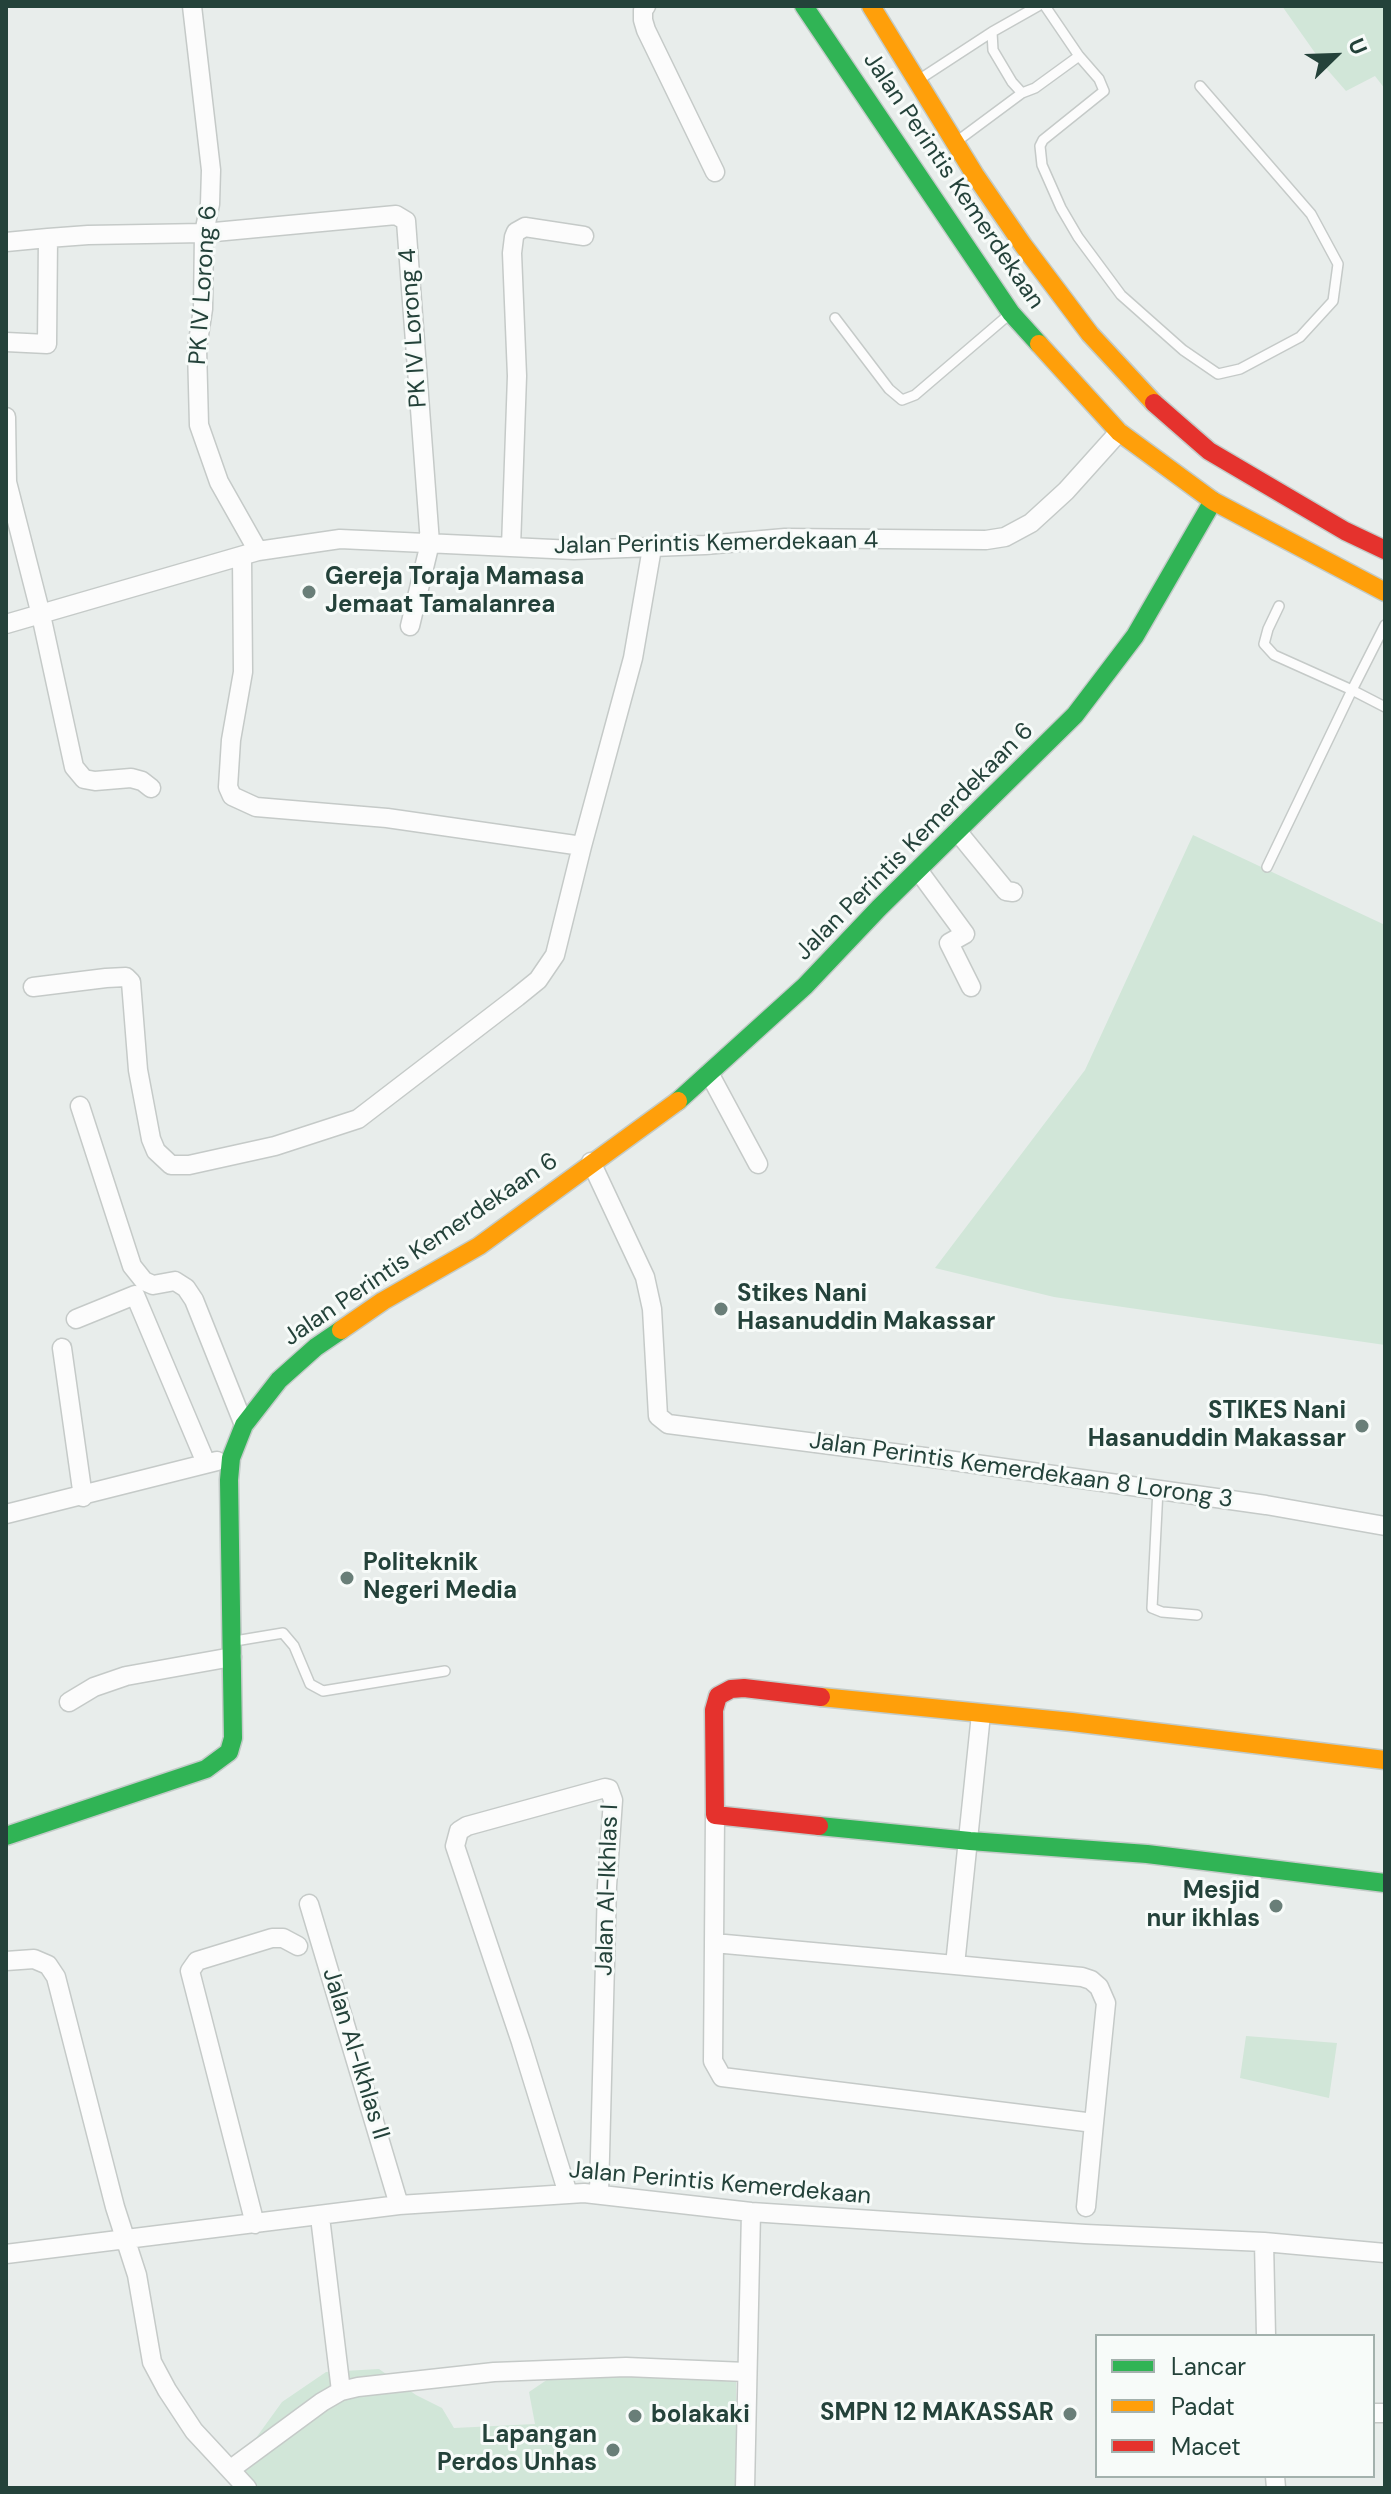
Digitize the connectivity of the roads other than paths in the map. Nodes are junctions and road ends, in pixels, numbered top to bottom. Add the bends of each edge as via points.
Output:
1 (192, 6) edge
2 (646, 6) edge
3 (804, 6) edge
4 (871, 6) edge
5 (1038, 6) edge
6 (1045, 6) edge
7 (992, 32) junction
8 (1079, 56) junction
9 (917, 81) junction
10 (1200, 86) dead end
11 (1022, 93) junction
12 (955, 143) junction
13 (715, 172) dead end
14 (204, 233) junction
15 (584, 236) dead end
16 (48, 238) junction
17 (6, 242) edge
18 (1011, 313) junction
19 (835, 318) dead end
20 (6, 342) edge
21 (6, 417) edge
22 (1119, 432) junction
23 (7, 482) edge
24 (1213, 501) junction
25 (430, 543) junction
26 (511, 547) junction
27 (652, 548) junction
28 (1385, 550) edge
29 (250, 554) junction
30 (1385, 592) edge
31 (1279, 606) dead end
32 (41, 615) junction
33 (6, 624) edge
34 (1385, 625) edge
35 (410, 626) dead end
36 (1352, 690) junction
37 (1385, 707) edge
38 (151, 788) dead end
39 (957, 831) junction
40 (582, 846) junction
41 (1267, 867) dead end
42 (918, 870) junction
43 (1013, 892) dead end
44 (33, 987) dead end
45 (971, 987) dead end
46 (709, 1073) junction
47 (80, 1106) dead end
48 (591, 1162) junction
49 (758, 1164) dead end
50 (76, 1319) dead end
51 (62, 1348) dead end
52 (244, 1425) junction
53 (231, 1458) junction
54 (206, 1463) junction
55 (1158, 1489) junction
56 (83, 1497) junction
57 (6, 1514) edge
58 (1385, 1526) edge
59 (1197, 1615) dead end
60 (232, 1649) junction
61 (445, 1671) dead end
62 (69, 1702) dead end
63 (981, 1714) junction
64 (1385, 1760) edge
65 (715, 1815) junction
66 (6, 1836) edge
67 (970, 1841) junction
68 (1385, 1883) edge
69 (309, 1904) dead end
70 (714, 1943) junction
71 (298, 1946) dead end
72 (6, 1961) edge
73 (955, 1965) junction
74 (1094, 2123) junction
75 (568, 2194) junction
76 (599, 2194) junction
77 (399, 2205) junction
78 (1086, 2207) dead end
79 (751, 2212) junction
80 (320, 2217) junction
81 (255, 2224) junction
82 (124, 2238) junction
83 (1264, 2242) junction
84 (1385, 2253) edge
85 (6, 2254) edge
86 (1266, 2334) edge
87 (746, 2372) junction
88 (341, 2391) junction
89 (231, 2469) junction
90 (247, 2488) edge
91 (745, 2488) edge

1 - 14 street, PK IV Lorong 6 via 211,170
2 - 13 street via 646,30
3 - 18 main road, Jalan Perintis Kemerdekaan
4 - 9 main road, Jalan Perintis Kemerdekaan
5 - 7 lane
6 - 8 lane
7 - 9 lane
7 - 11 lane via 993,50
8 - 10 lane via 1104,91 1043,140 1042,165 1078,237 1121,295 1218,374 1240,369 1300,337 1333,301 1338,264 1311,214
8 - 11 lane
9 - 12 main road, Jalan Perintis Kemerdekaan
11 - 12 lane
12 - 28 main road, Jalan Perintis Kemerdekaan via 1090,334 1150,399 1209,451
14 - 16 street
14 - 25 street, PK IV Lorong 4 via 396,215 406,221
14 - 29 street, PK IV Lorong 6 via 197,348 199,425
15 - 26 street via 525,227 514,237 517,376
16 - 17 street
16 - 20 street via 47,344
18 - 19 lane via 915,395 902,400
18 - 22 main road, Jalan Perintis Kemerdekaan
21 - 23 street
22 - 24 main road, Jalan Perintis Kemerdekaan
22 - 27 street, Jalan Perintis Kemerdekaan 4 via 1066,491 1031,523 1005,537 941,542 785,538
23 - 32 street
24 - 30 main road, Jalan Perintis Kemerdekaan
24 - 39 main road, Jalan Perintis Kemerdekaan 6 via 1135,636 1075,715
25 - 26 street, Jalan Perintis Kemerdekaan 4
25 - 29 street, Jalan Perintis Kemerdekaan 4 via 340,539
25 - 35 street
26 - 27 street, Jalan Perintis Kemerdekaan 4
27 - 40 street via 633,658
29 - 32 street, Jalan Perintis Kemerdekaan 4
29 - 40 street via 243,672 231,740 232,796 256,807 387,818
31 - 36 lane via 1264,644 1274,655
32 - 33 street, Jalan Perintis Kemerdekaan 4
32 - 38 street via 74,767 84,779 137,779
34 - 36 lane
36 - 37 lane
36 - 41 lane
39 - 42 main road, Jalan Perintis Kemerdekaan 6
39 - 43 street via 1006,891
40 - 44 street via 555,955 538,980 358,1119 275,1146 171,1165 151,1139 138,1070 131,982 126,977 106,978
42 - 45 street via 965,934 949,943
42 - 46 main road, Jalan Perintis Kemerdekaan 6 via 805,986
46 - 48 main road, Jalan Perintis Kemerdekaan 6 via 672,1106
46 - 49 street
47 - 52 street via 132,1266 153,1285 175,1281 186,1288
48 - 52 main road, Jalan Perintis Kemerdekaan 6 via 479,1246 316,1347 279,1380
48 - 55 street, Jalan Perintis Kemerdekaan 8 Lorong 3 via 645,1277 658,1416 668,1424
50 - 54 street via 135,1295
51 - 56 street
52 - 53 main road, Jalan Perintis Kemerdekaan 6
53 - 54 street
53 - 60 main road, Jalan Perintis Kemerdekaan 6
54 - 56 street
55 - 58 street, Jalan Perintis Kemerdekaan 8 Lorong 3
55 - 59 lane via 1152,1608
56 - 57 street
60 - 61 lane via 283,1633 310,1684 323,1691
60 - 62 street via 126,1676
60 - 66 main road, Jalan Perintis Kemerdekaan 6 via 233,1738 220,1760
63 - 64 main road
63 - 65 main road via 731,1689 718,1696 714,1710
63 - 67 street
65 - 67 main road
65 - 70 street
67 - 68 main road via 1147,1854
67 - 73 street
69 - 77 street, Jalan Al-Ikhlas II
70 - 73 street
70 - 74 street via 713,2061 722,2077
71 - 81 street via 272,1938 197,1961 190,1971
72 - 82 street via 34,1959 48,1965 56,1977
73 - 74 street via 1082,1977 1099,1987 1106,2003
74 - 78 street
75 - 76 street, Jalan Perintis Kemerdekaan
75 - 76 street, Jalan Al-Ikhlas I via 455,1846 459,1831 467,1826 605,1788 613,1800
75 - 77 street, Jalan Perintis Kemerdekaan
76 - 79 street, Jalan Perintis Kemerdekaan
77 - 80 street, Jalan Perintis Kemerdekaan
79 - 83 street, Jalan Perintis Kemerdekaan
79 - 87 street
80 - 81 street, Jalan Perintis Kemerdekaan
80 - 88 street
81 - 82 street, Jalan Perintis Kemerdekaan
82 - 85 street, Jalan Perintis Kemerdekaan
82 - 89 street via 137,2275 152,2362 194,2431
83 - 84 street, Jalan Perintis Kemerdekaan
83 - 86 street
87 - 88 street via 626,2367 494,2372
87 - 91 street
88 - 89 street
89 - 90 street

